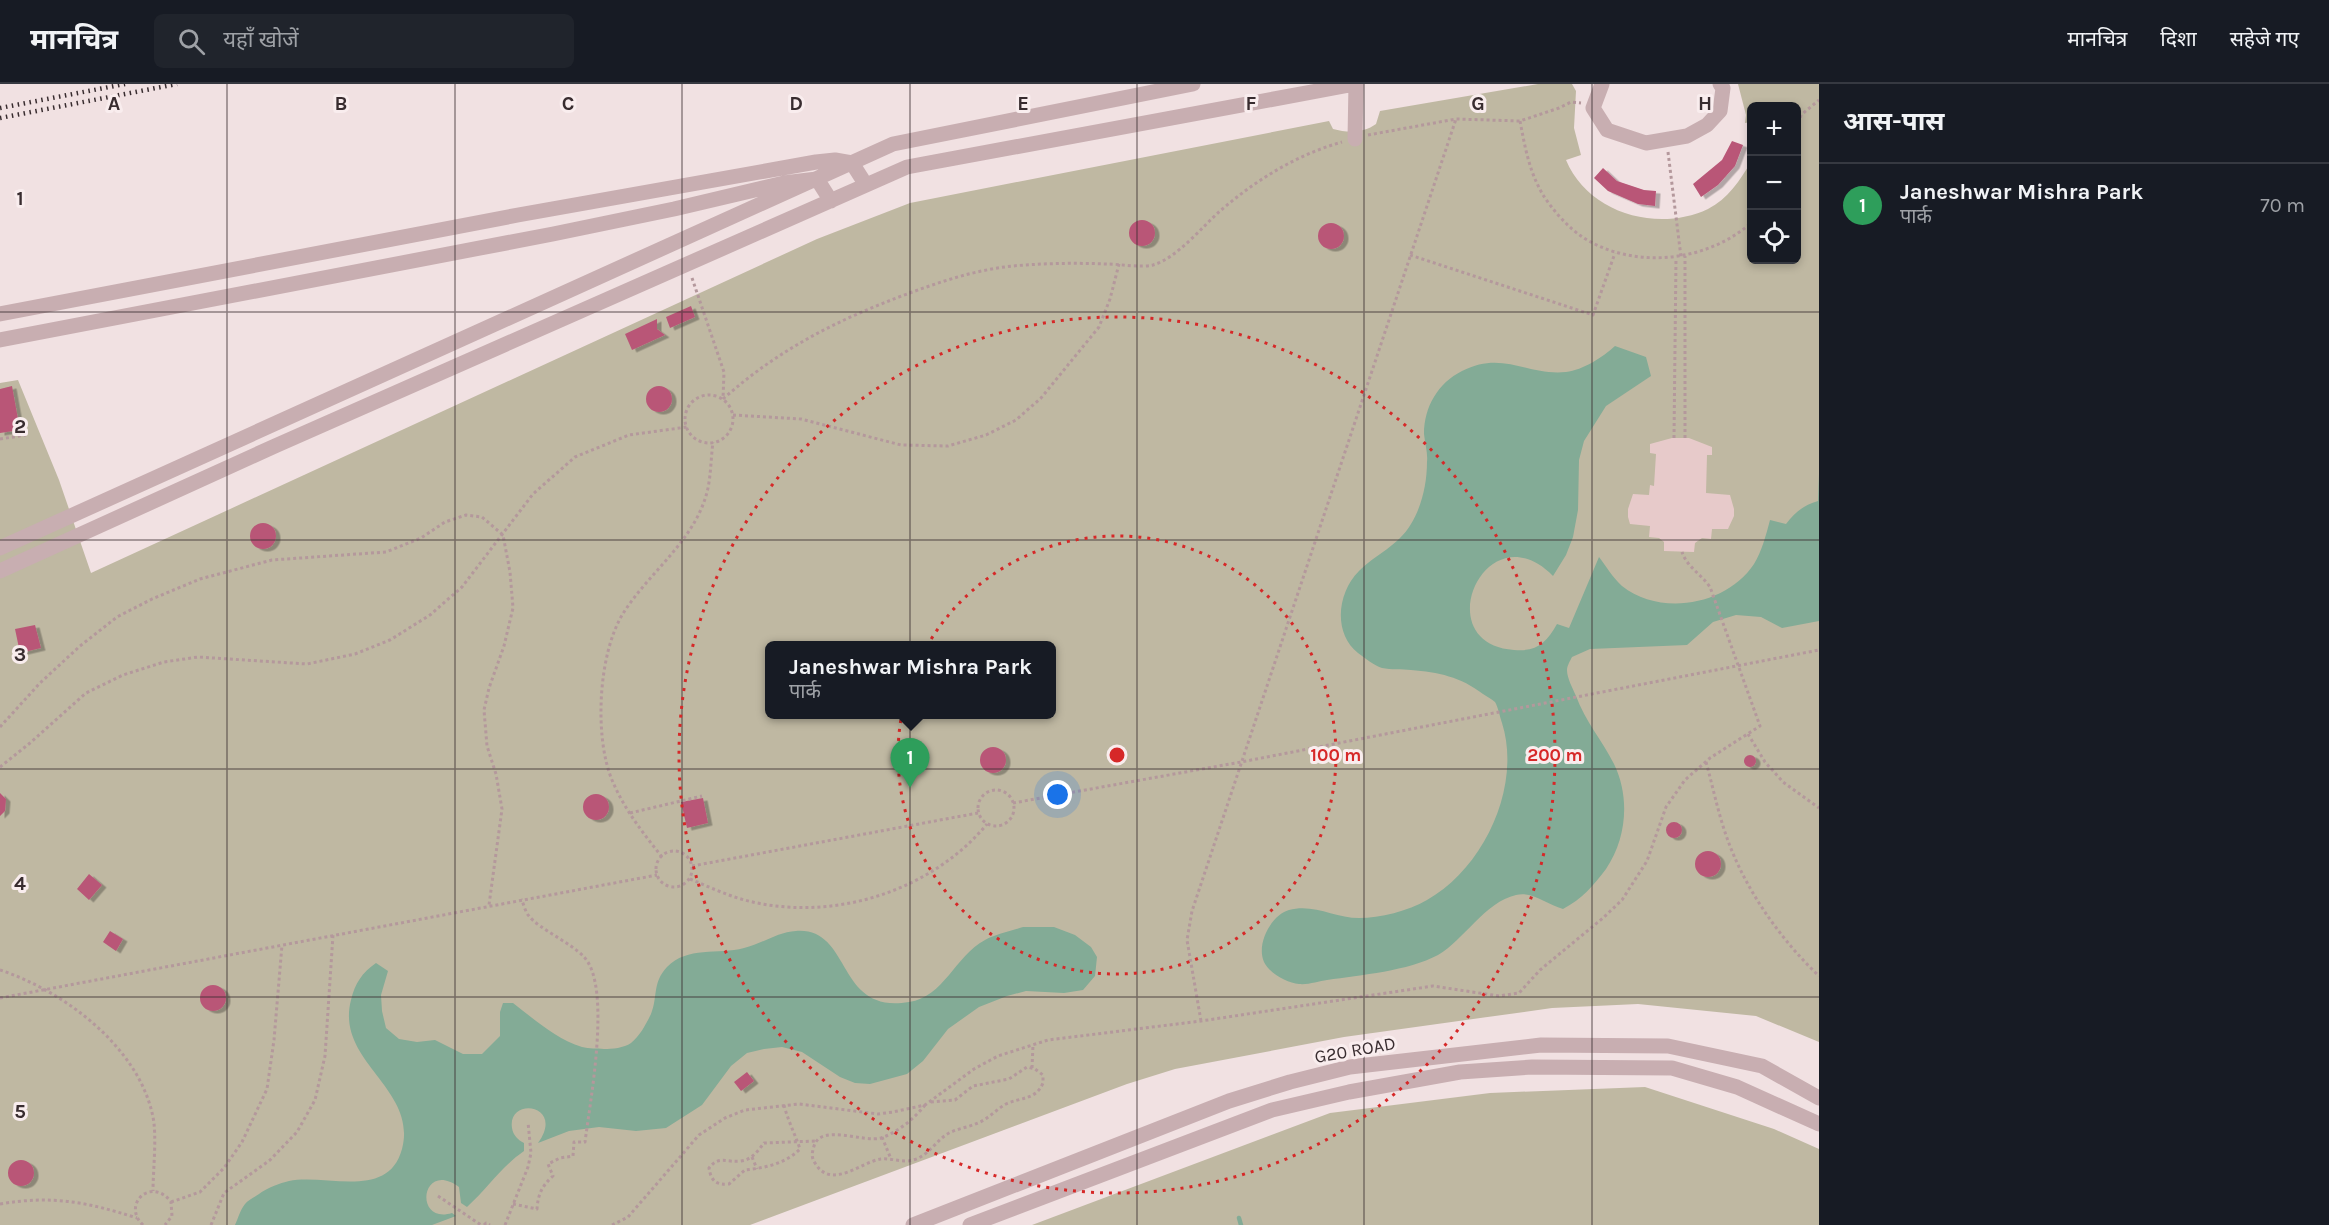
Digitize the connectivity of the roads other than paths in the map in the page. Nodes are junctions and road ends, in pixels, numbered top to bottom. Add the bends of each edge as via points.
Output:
1 (1193, 84) edge
2 (1355, 84) edge
3 (1602, 84) edge
4 (1720, 84) edge
5 (1355, 139) road end
6 (852, 163) junction
7 (817, 179) junction
8 (866, 185) junction
9 (831, 201) junction
10 (0, 314) edge
11 (0, 340) edge
12 (0, 548) edge
13 (0, 571) edge
14 (1819, 1098) edge
15 (1229, 1101) junction
16 (1819, 1124) edge
17 (1233, 1125) junction
18 (914, 1225) edge
19 (970, 1225) edge

1 - 6 street via 893,144
2 - 5 street
2 - 8 street via 907,167
3 - 4 street via 1593,108 1607,130 1646,143 1687,136 1707,125 1720,111
6 - 7 street
6 - 8 street
6 - 10 street via 835,160 734,175
7 - 9 street
7 - 11 street via 564,232
7 - 12 street
8 - 9 street
9 - 13 street
14 - 15 street, G20 ROAD via 1762,1066 1668,1046 1541,1045 1350,1067
15 - 17 street
15 - 18 street, G20 ROAD
16 - 17 street via 1737,1087 1672,1068 1532,1066 1460,1072 1349,1092 1272,1110
17 - 19 street

